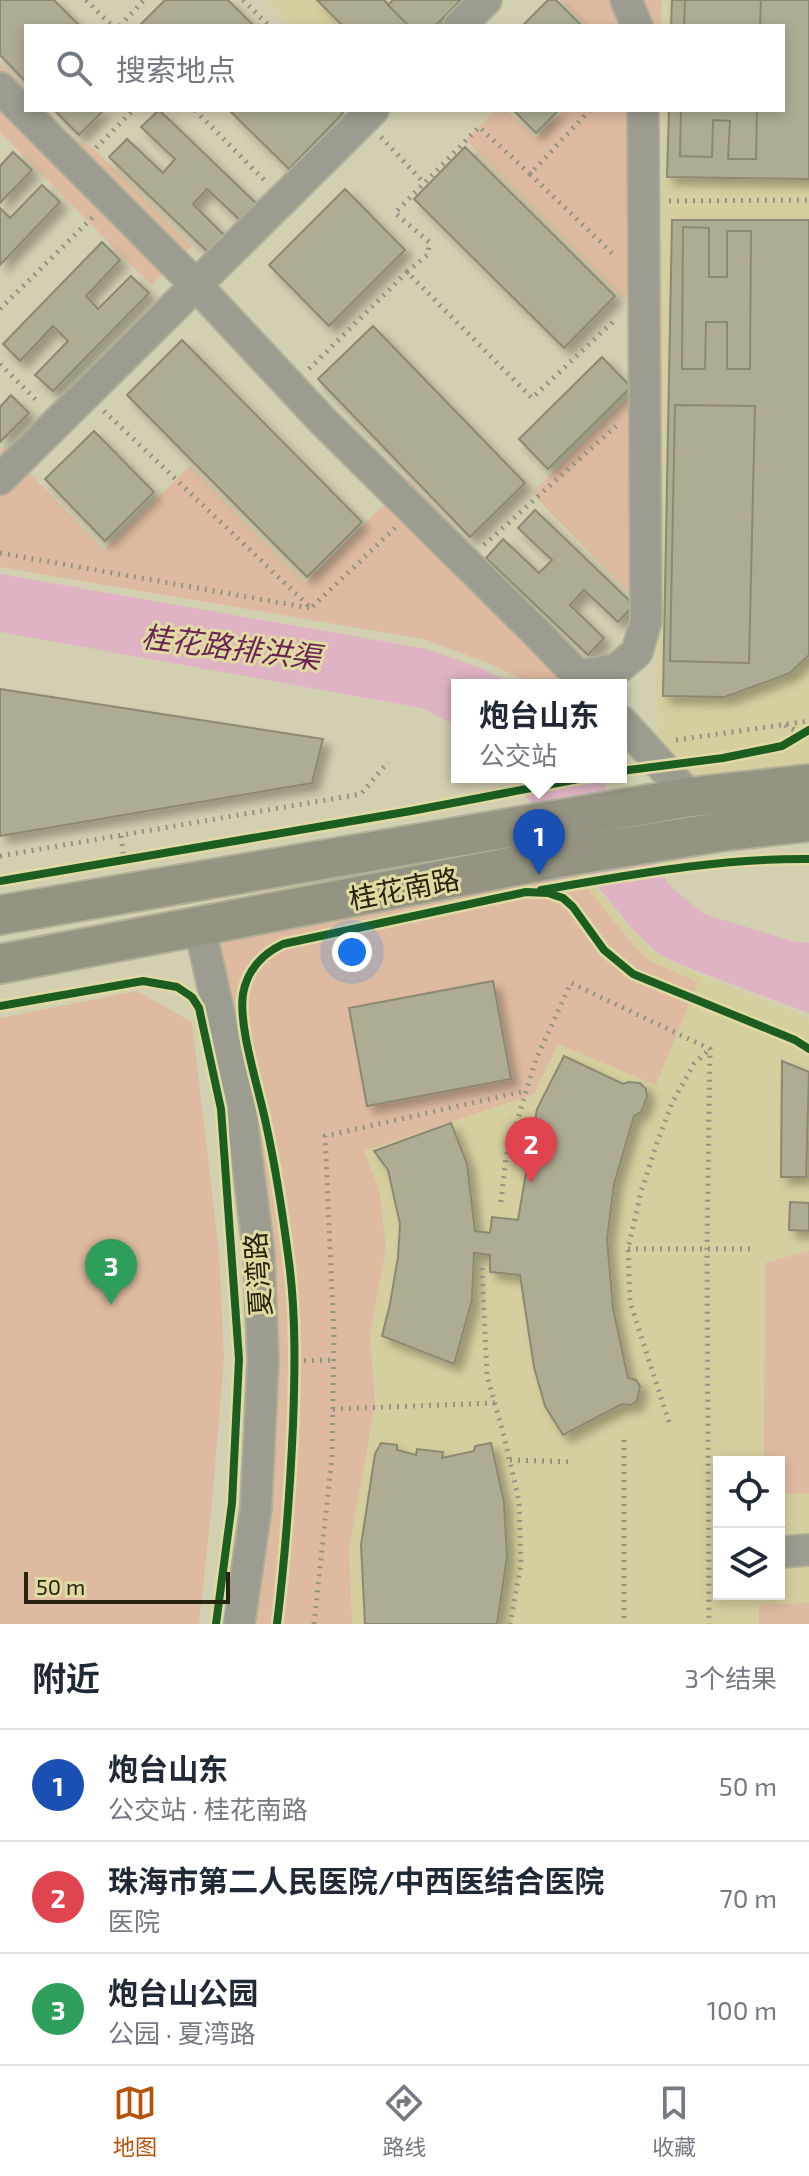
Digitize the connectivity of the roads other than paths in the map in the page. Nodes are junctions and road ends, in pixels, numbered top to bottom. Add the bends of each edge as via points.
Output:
1 (486, 0) edge
2 (626, 0) edge
3 (461, 24) edge
4 (636, 24) edge
5 (0, 88) edge
6 (643, 112) edge
7 (369, 114) edge
8 (195, 284) junction
9 (0, 479) edge
10 (581, 679) edge
11 (589, 679) edge
12 (627, 727) edge
13 (809, 784) edge
14 (690, 797) junction
15 (809, 822) edge
16 (0, 915) edge
17 (200, 928) junction
18 (0, 964) edge
19 (809, 1550) edge
20 (785, 1552) edge
21 (239, 1624) edge

1 - 3 street
2 - 4 street
5 - 8 street
6 - 11 street via 646,621 637,652 617,669
7 - 8 street
8 - 9 street
8 - 10 street
12 - 14 street
13 - 14 main road, 桂花南路
14 - 16 main road, 桂花南路
15 - 17 main road, 桂花南路 via 563,857
17 - 18 main road, 桂花南路
17 - 21 street, 夏湾路 via 241,1112 259,1254 263,1361 256,1508
19 - 20 street

